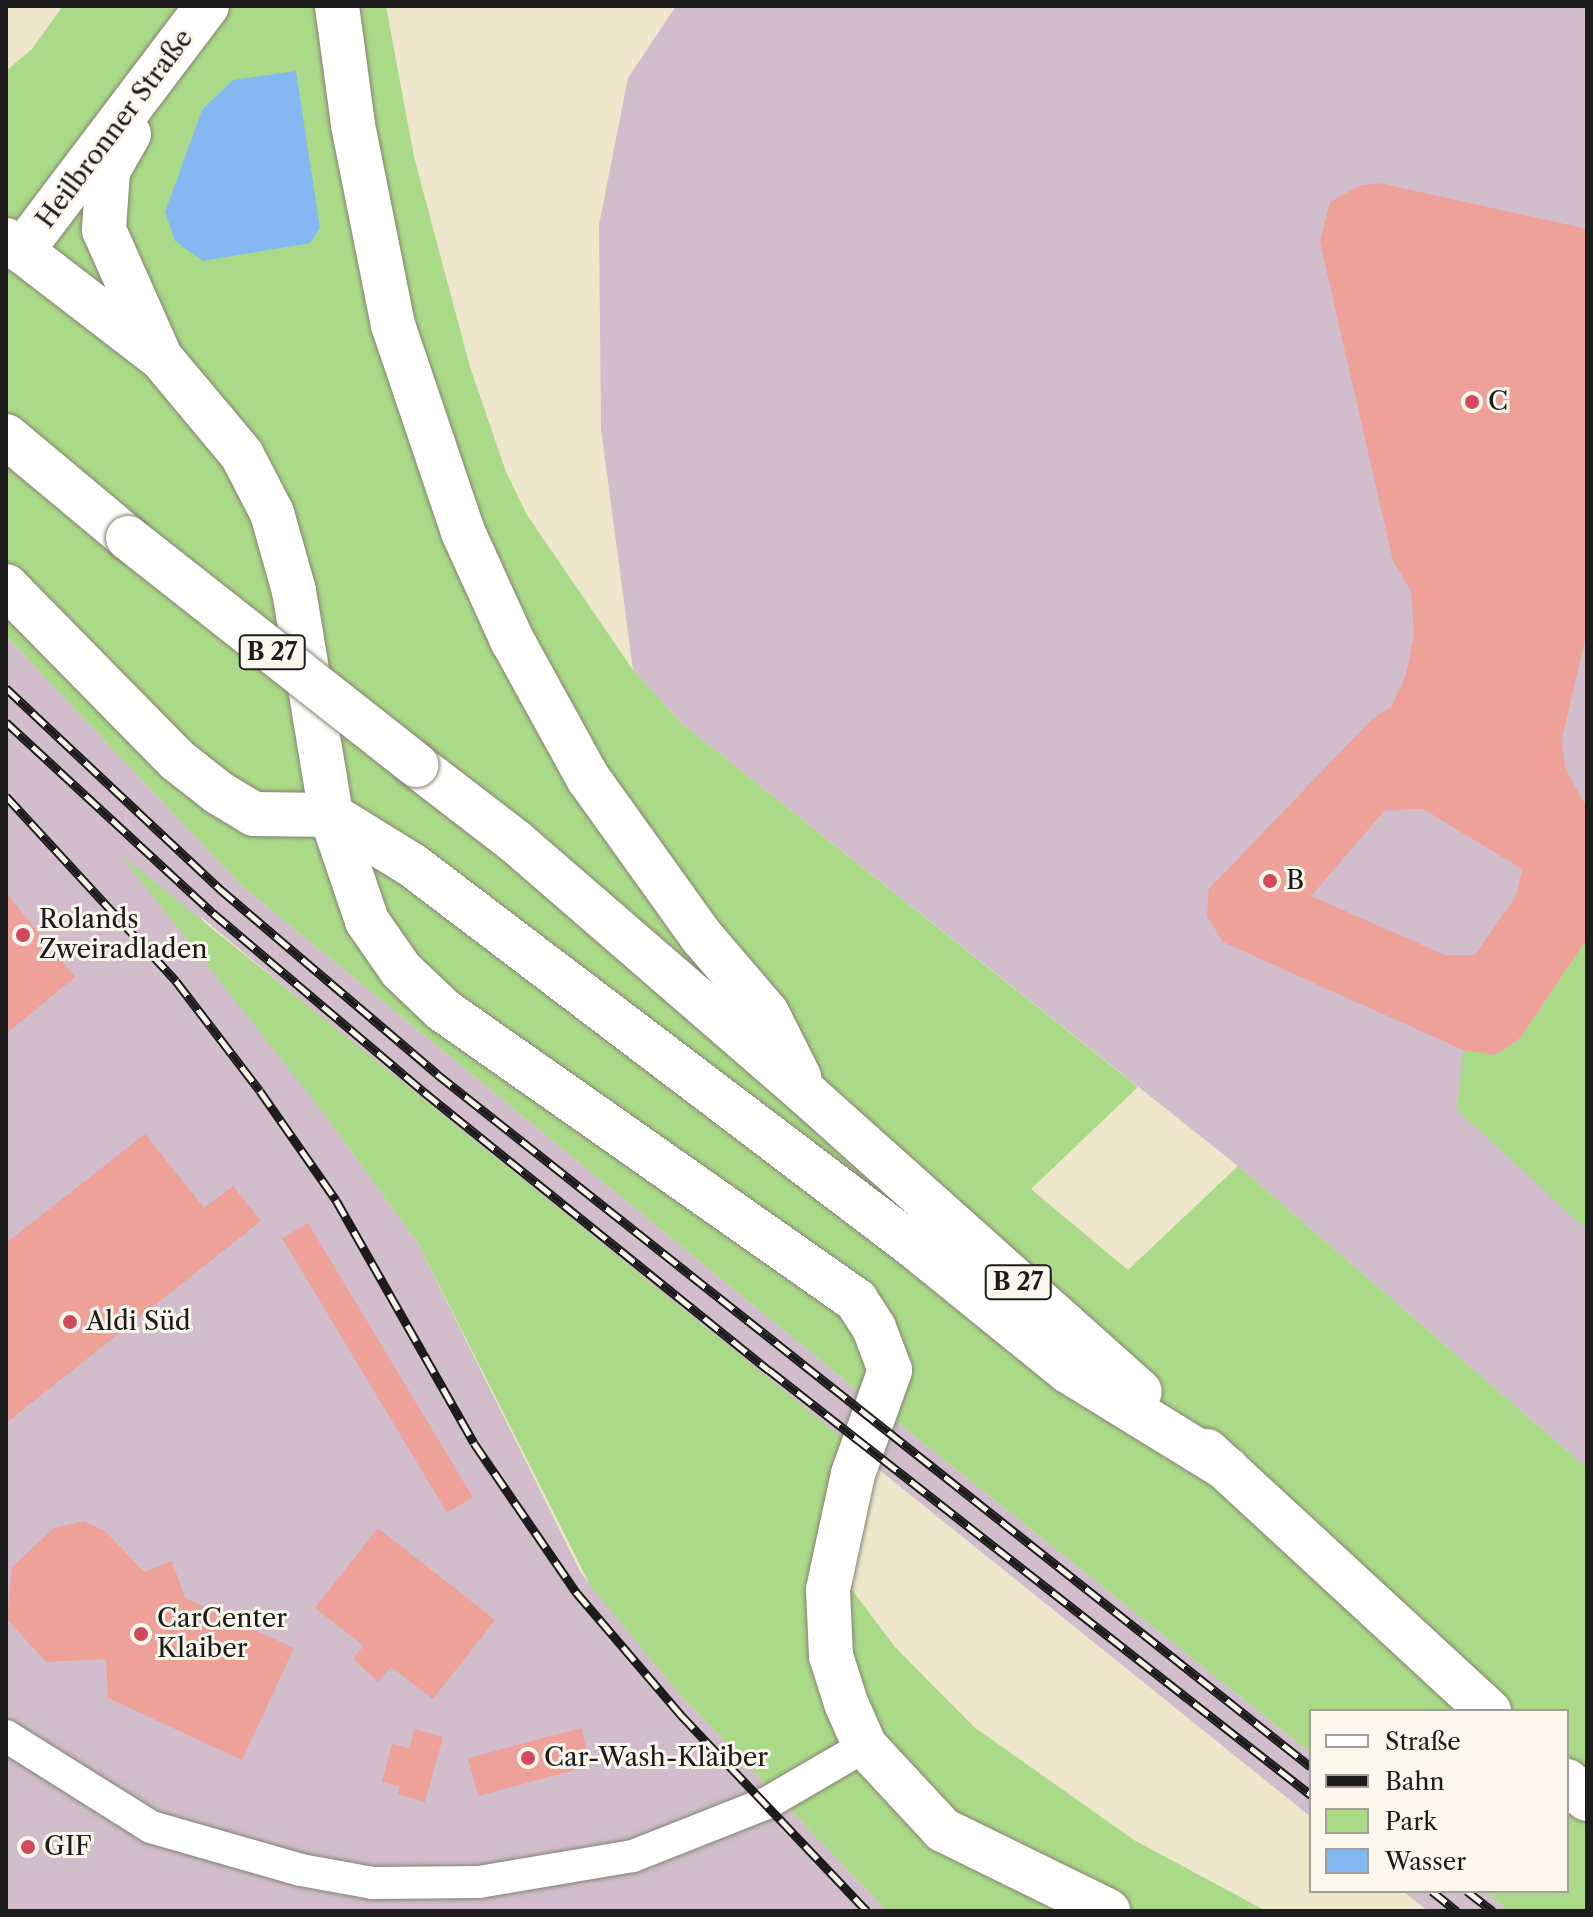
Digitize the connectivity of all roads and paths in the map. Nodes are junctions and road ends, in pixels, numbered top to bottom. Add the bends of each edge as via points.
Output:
1 (207, 6) edge
2 (337, 6) edge
3 (175, 52) junction
4 (14, 245) edge
5 (161, 358) junction
6 (6, 436) edge
7 (6, 586) edge
8 (331, 815) junction
9 (808, 1095) junction
10 (1227, 1469) junction
11 (1487, 1709) edge
12 (6, 1736) edge
13 (865, 1746) junction
14 (1569, 1783) edge
15 (1587, 1799) edge
16 (371, 1897) edge
17 (1108, 1911) edge

1 - 3 main road, Heilbronner Straße
2 - 9 main road via 355,140 393,325 463,532 512,640 588,778 702,937 767,1013
3 - 4 main road, Heilbronner Straße
3 - 5 main road via 108,171 104,230
4 - 5 main road
5 - 8 main road via 242,455 272,513 294,591
6 - 9 main road, B 27, bridge via 516,842
7 - 8 main road via 177,760 219,793 254,814
8 - 10 main road via 412,865 915,1247 1068,1371
8 - 13 main road via 367,921 412,980 443,1010 856,1300 874,1328 890,1370 853,1474 828,1590 831,1656
9 - 10 main road, B 27
10 - 11 main road, B 27
12 - 16 street via 151,1827 301,1870
13 - 16 street via 767,1803 633,1856
13 - 17 main road via 943,1830
14 - 15 main road

